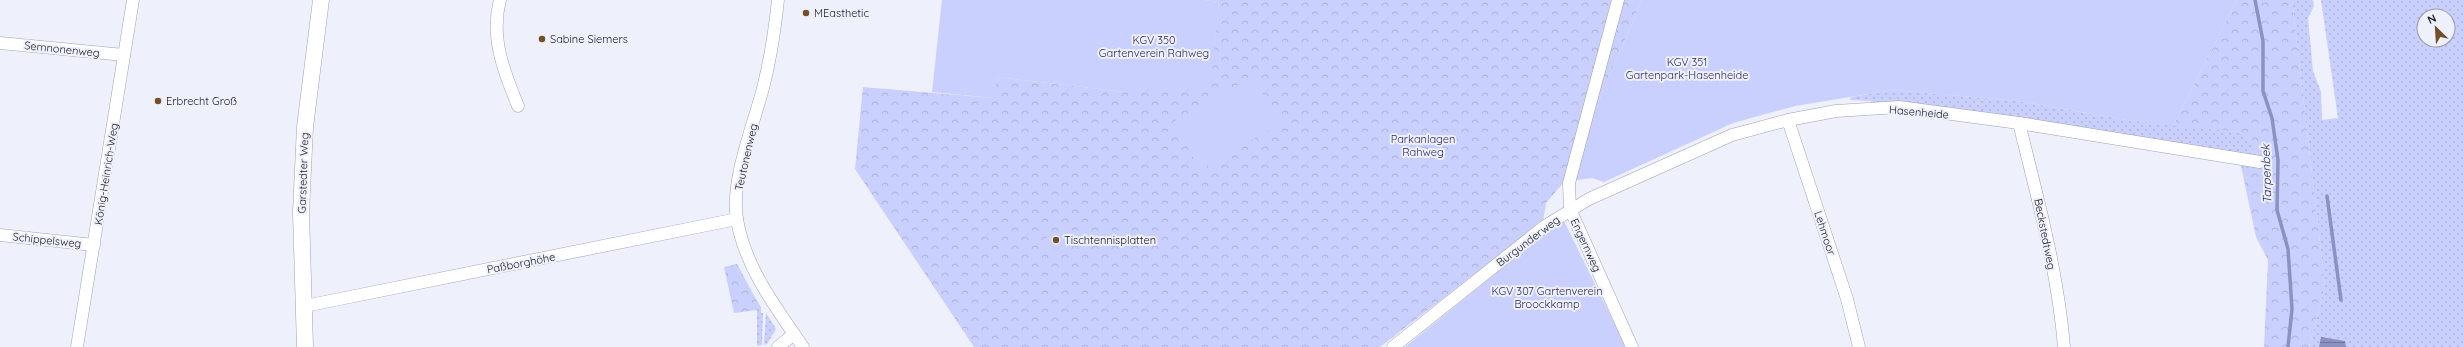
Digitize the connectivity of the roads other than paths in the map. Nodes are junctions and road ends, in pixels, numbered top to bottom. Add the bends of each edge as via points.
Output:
1 (133, 0) edge
2 (321, 0) edge
3 (500, 0) edge
4 (778, 0) edge
5 (1618, 0) edge
6 (0, 43) edge
7 (124, 55) junction
8 (518, 106) dead end
9 (1788, 120) junction
10 (2019, 123) junction
11 (2260, 162) dead end
12 (1570, 210) junction
13 (736, 219) junction
14 (0, 235) edge
15 (94, 245) junction
16 (305, 306) junction
17 (794, 334) junction
18 (77, 347) edge
19 (305, 347) edge
20 (778, 347) edge
21 (804, 347) edge
22 (1393, 347) edge
23 (1632, 347) edge
24 (1860, 347) edge
25 (2064, 347) edge

1 - 7 street, König-Heinrich-Weg
2 - 16 main road, Garstedter Weg via 305,127 301,212
3 - 8 street via 496,16 502,68
4 - 13 street, Teutonenweg via 764,83 740,173
5 - 12 street, Burgunderweg via 1569,183
6 - 7 street, Semnonenweg
7 - 15 street, König-Heinrich-Weg
9 - 10 street, Hasenheide via 1836,111 1898,108
9 - 12 street, Hasenheide via 1732,135
9 - 24 street, Lehmoor via 1847,299
10 - 11 street, Hasenheide
10 - 25 street, Beckstedtweg via 2041,213 2062,322
12 - 22 street, Burgunderweg via 1545,226
12 - 23 street, Engernweg
13 - 16 street, Paßborghöhe
13 - 17 street, Teutonenweg via 756,275
14 - 15 street, Schippelsweg
15 - 18 street, König-Heinrich-Weg
16 - 19 main road, Garstedter Weg
17 - 20 street
17 - 21 street, Teutonenweg

